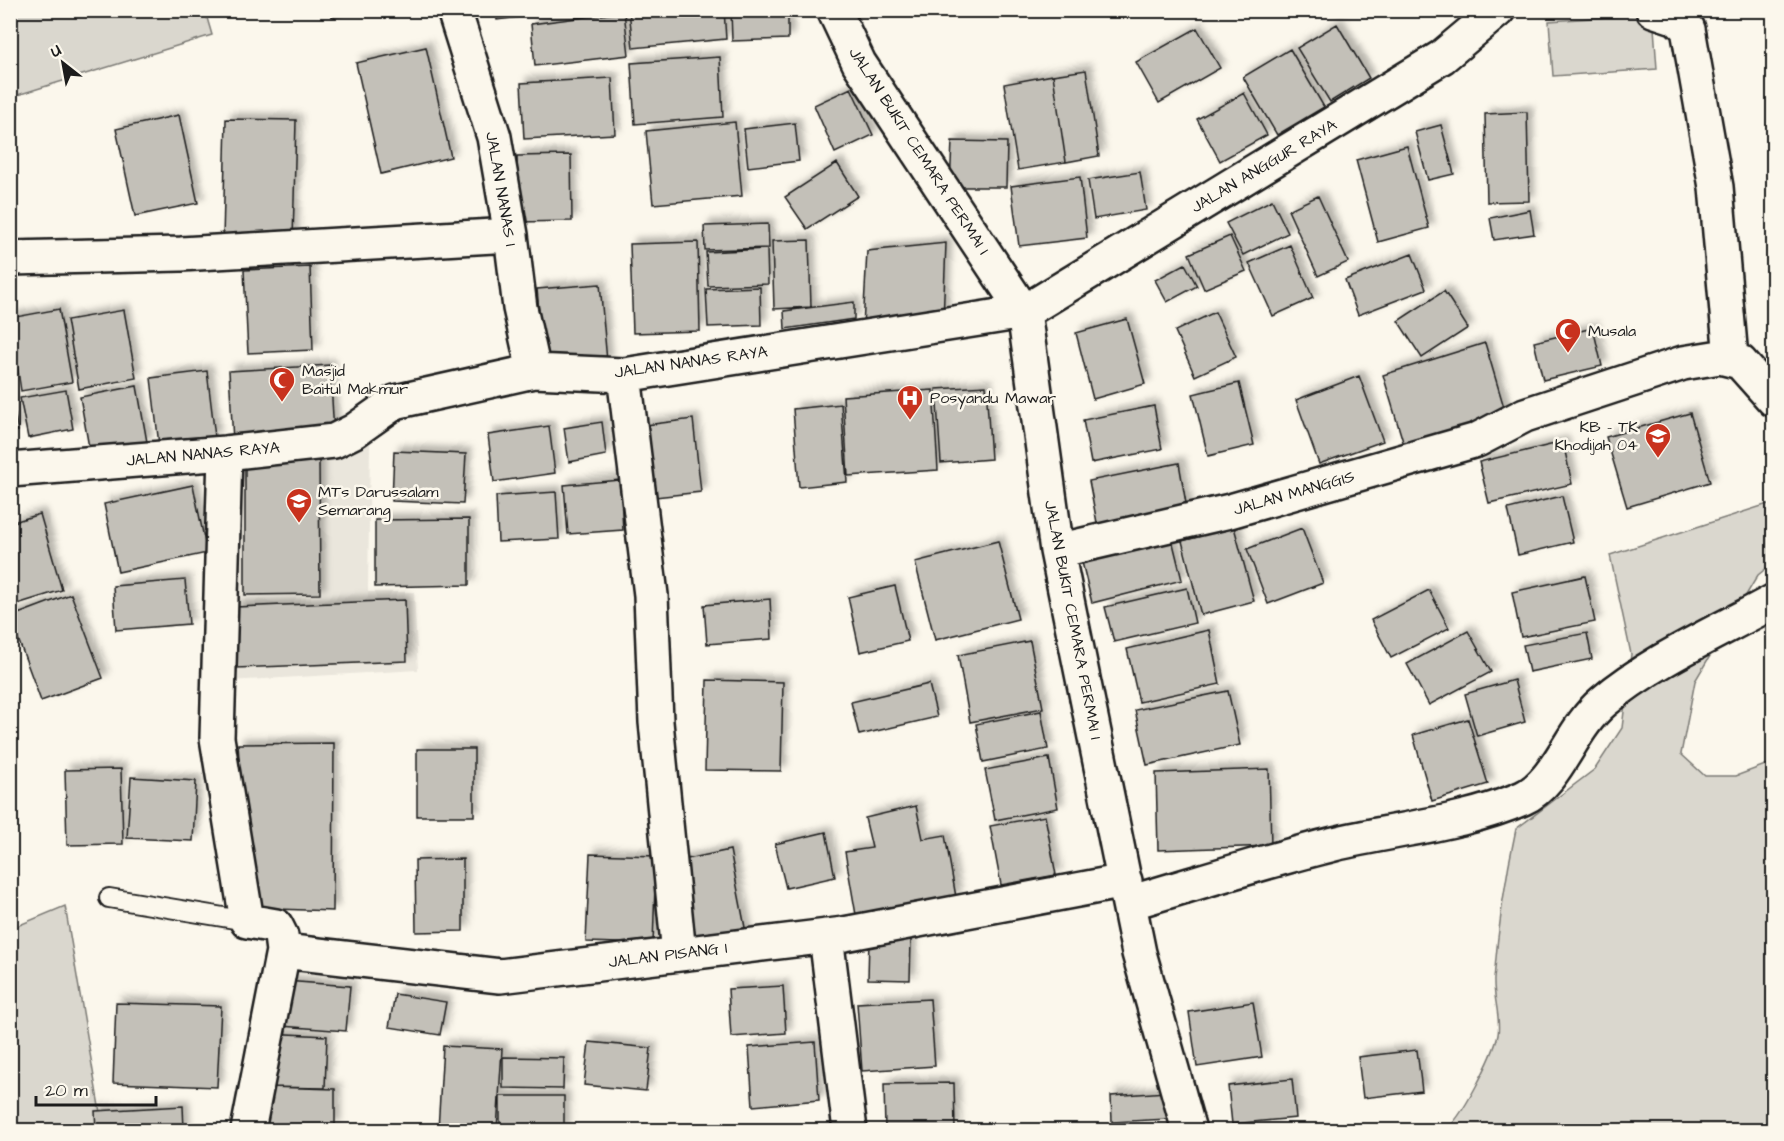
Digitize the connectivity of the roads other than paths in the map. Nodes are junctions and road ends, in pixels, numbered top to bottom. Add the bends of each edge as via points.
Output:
1 (454, 10) edge
2 (834, 10) edge
3 (1498, 10) edge
4 (1653, 10) edge
5 (511, 235) junction
6 (10, 258) edge
7 (1024, 312) junction
8 (1731, 358) junction
9 (534, 372) junction
10 (624, 375) junction
11 (1773, 400) edge
12 (225, 453) junction
13 (10, 470) edge
14 (1057, 551) junction
15 (1773, 601) edge
16 (1127, 892) junction
17 (109, 898) dead end
18 (245, 911) junction
19 (826, 936) junction
20 (283, 951) junction
21 (679, 954) junction
22 (248, 1131) edge
23 (850, 1131) edge
24 (1189, 1131) edge

1 - 5 street, JALAN NANAS I via 494,137
2 - 7 street, JALAN BUKIT CEMARA PERMAI I via 859,63
3 - 7 street, JALAN ANGGUR RAYA via 1442,57
4 - 8 street via 1677,18 1688,29 1716,187
5 - 6 street via 181,254
5 - 9 street, JALAN NANAS I via 520,308
7 - 10 street, JALAN NANAS RAYA
7 - 14 street, JALAN BUKIT CEMARA PERMAI I
8 - 11 street via 1740,362
8 - 14 street, JALAN MANGGIS via 1683,363 1525,415 1477,440 1230,512
9 - 10 street, JALAN NANAS RAYA
9 - 12 street, JALAN NANAS RAYA via 395,402 334,441
10 - 21 street via 651,595 656,722
12 - 13 street, JALAN NANAS RAYA
12 - 18 street via 217,738
14 - 16 street, JALAN BUKIT CEMARA PERMAI I
15 - 16 street, JALAN PISANG I via 1627,683 1600,704 1577,730 1546,783 1524,798 1437,824
16 - 19 street, JALAN PISANG I
16 - 24 street, JALAN BUKIT CEMARA PERMAI I via 1139,952
17 - 18 lane
18 - 20 street via 276,926
19 - 21 street, JALAN PISANG I
19 - 23 street
20 - 21 street, JALAN PISANG I via 500,976
20 - 22 street

